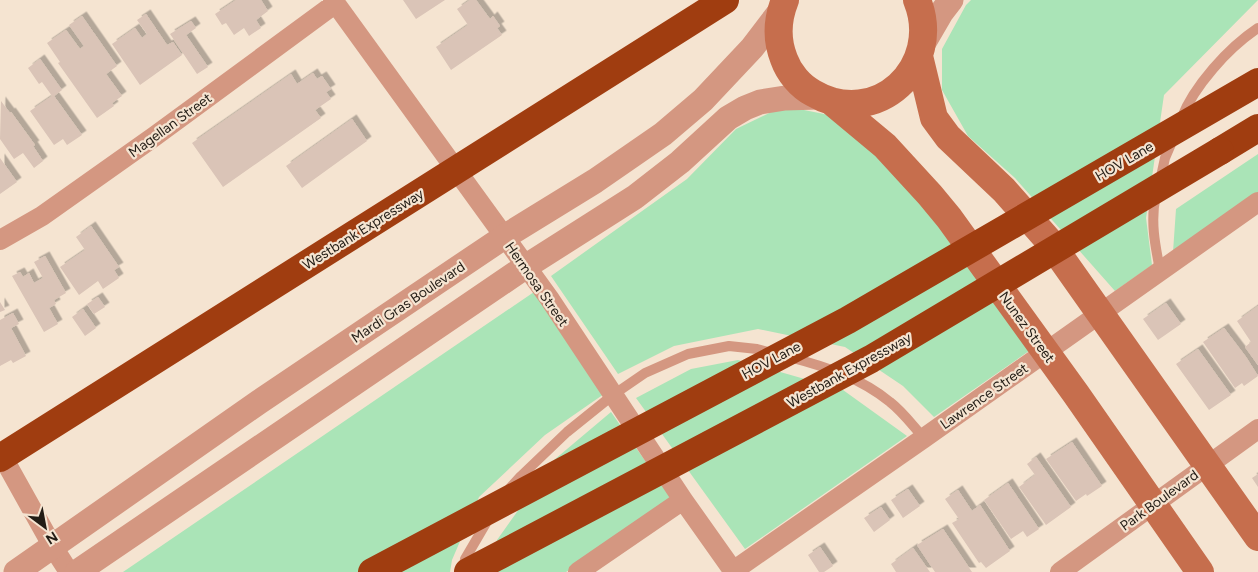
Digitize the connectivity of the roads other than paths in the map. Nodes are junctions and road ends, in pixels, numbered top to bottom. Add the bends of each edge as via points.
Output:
1 (725, 0) edge
2 (917, 0) edge
3 (951, 0) edge
4 (334, 2) edge
5 (783, 5) edge
6 (1258, 28) edge
7 (921, 50) junction
8 (1258, 82) edge
9 (825, 99) junction
10 (1258, 128) edge
11 (1258, 202) edge
12 (504, 237) junction
13 (0, 240) edge
14 (525, 267) junction
15 (1160, 270) junction
16 (1100, 313) junction
17 (1045, 352) junction
18 (613, 395) junction
19 (1258, 429) edge
20 (924, 438) junction
21 (0, 452) edge
22 (0, 458) edge
23 (1207, 465) junction
24 (683, 500) junction
25 (1153, 505) junction
26 (1258, 537) edge
27 (53, 547) junction
28 (733, 571) edge
29 (16, 572) edge
30 (69, 572) edge
31 (77, 572) edge
32 (372, 572) edge
33 (463, 572) edge
34 (468, 572) edge
35 (578, 572) edge
36 (1060, 572) edge
37 (1200, 572) edge

1 - 22 highway, Westbank Expressway, bridge
2 - 7 main road via 923,20
3 - 7 street
4 - 12 street, Hermosa Street
4 - 13 street, Magellan Street via 155,136 50,210
5 - 9 main road, Nunez Street via 778,37 785,63 799,83
5 - 12 street, Mardi Gras Boulevard via 752,48 709,93 662,134 595,181
6 - 15 lane via 1217,66 1188,103 1165,158 1154,203 1154,241
7 - 9 main road via 908,77 884,96 855,104
7 - 16 main road via 934,118 1049,241
8 - 32 highway, HOV Lane, bridge via 848,320
9 - 14 street via 776,100 745,108 728,118 680,162 634,197
9 - 17 main road, Nunez Street via 885,146 930,194
10 - 34 highway, Westbank Expressway, bridge via 871,359
11 - 15 street, Lawrence Street
12 - 14 street, Hermosa Street
12 - 27 street, Mardi Gras Boulevard via 259,402
14 - 18 street, Hermosa Street
14 - 31 street
15 - 16 street, Lawrence Street
16 - 17 street, Lawrence Street
16 - 23 main road
17 - 20 street, Lawrence Street
17 - 25 main road, Nunez Street
18 - 20 lane via 645,373 688,354 729,346 757,349 810,363 866,384 891,403
18 - 24 street, Hermosa Street
18 - 33 lane via 567,432 503,497 483,526
19 - 23 street, Park Boulevard
20 - 28 street, Lawrence Street
21 - 27 street
23 - 25 street, Park Boulevard
23 - 26 main road
24 - 28 street, Hermosa Street
24 - 35 street
25 - 36 street, Park Boulevard
25 - 37 main road, Nunez Street
27 - 29 street, Mardi Gras Boulevard
27 - 30 street

